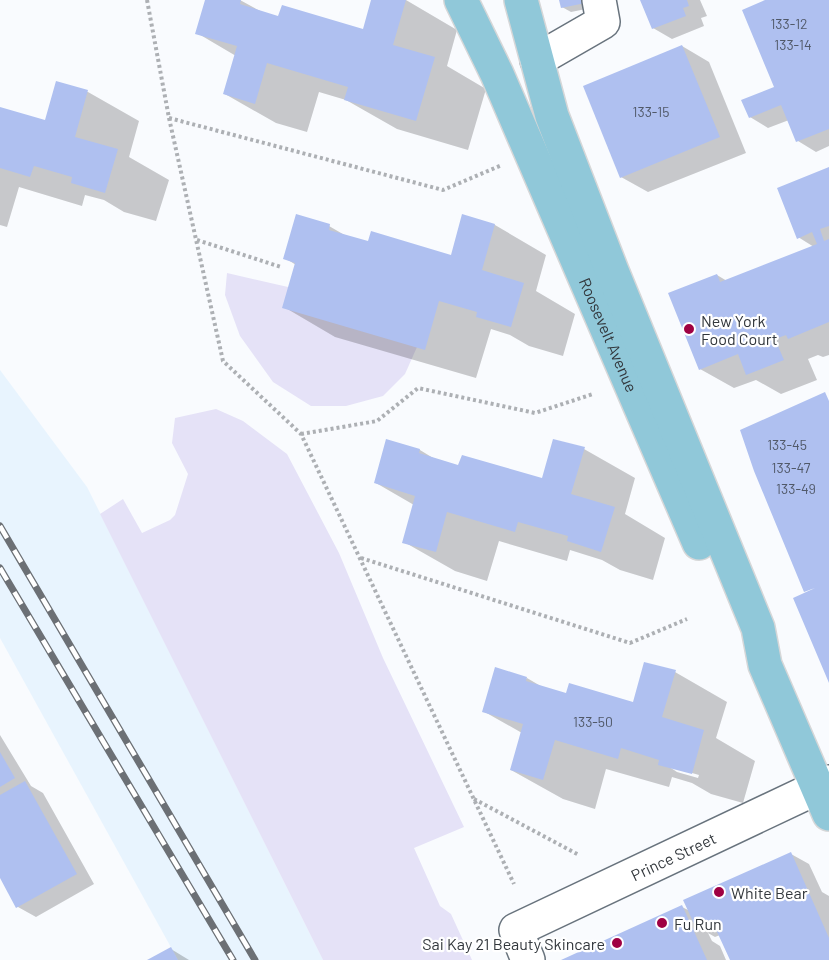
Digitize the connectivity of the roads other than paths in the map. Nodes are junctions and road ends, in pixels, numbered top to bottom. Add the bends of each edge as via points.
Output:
1 (461, 0) edge
2 (521, 0) edge
3 (598, 0) edge
4 (537, 60) junction
5 (765, 664) junction
6 (825, 794) edge
7 (528, 960) edge

1 - 5 main road, Roosevelt Avenue via 497,74 740,635
2 - 4 main road, Roosevelt Avenue
3 - 4 street via 603,22
4 - 5 main road, Roosevelt Avenue via 552,116 758,628
5 - 6 main road, Roosevelt Avenue
6 - 7 street, Prince Street via 516,930

